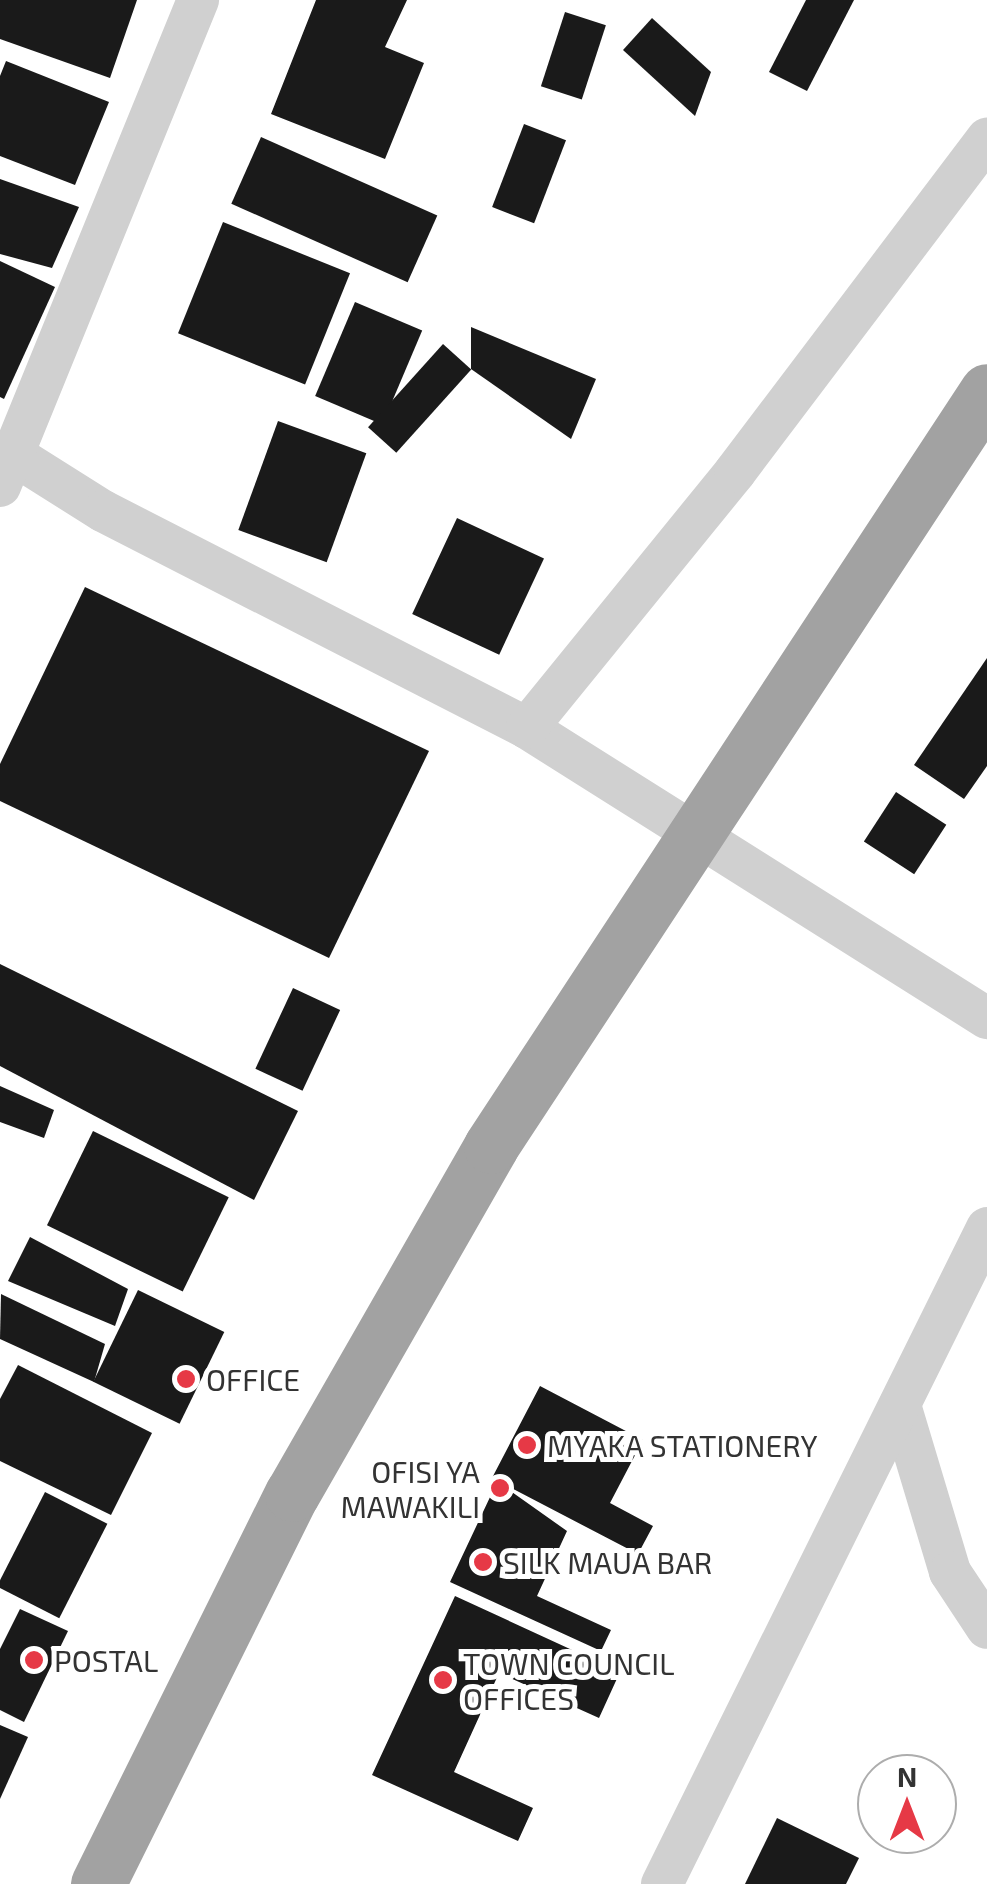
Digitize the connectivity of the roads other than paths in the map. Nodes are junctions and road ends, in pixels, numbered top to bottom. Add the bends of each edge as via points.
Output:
1 (198, 0) edge
2 (987, 139) edge
3 (987, 392) edge
4 (7, 471) edge
5 (527, 728) junction
6 (698, 835) junction
7 (987, 1018) edge
8 (987, 1228) edge
9 (900, 1406) junction
10 (987, 1628) edge
11 (98, 1884) edge
12 (662, 1884) edge

1 - 4 street
2 - 5 street via 735,472
3 - 6 highway
4 - 5 street via 103,511
5 - 6 street
6 - 7 street
6 - 11 highway via 481,1162 292,1494
8 - 9 street
9 - 10 street via 950,1572
9 - 12 street

